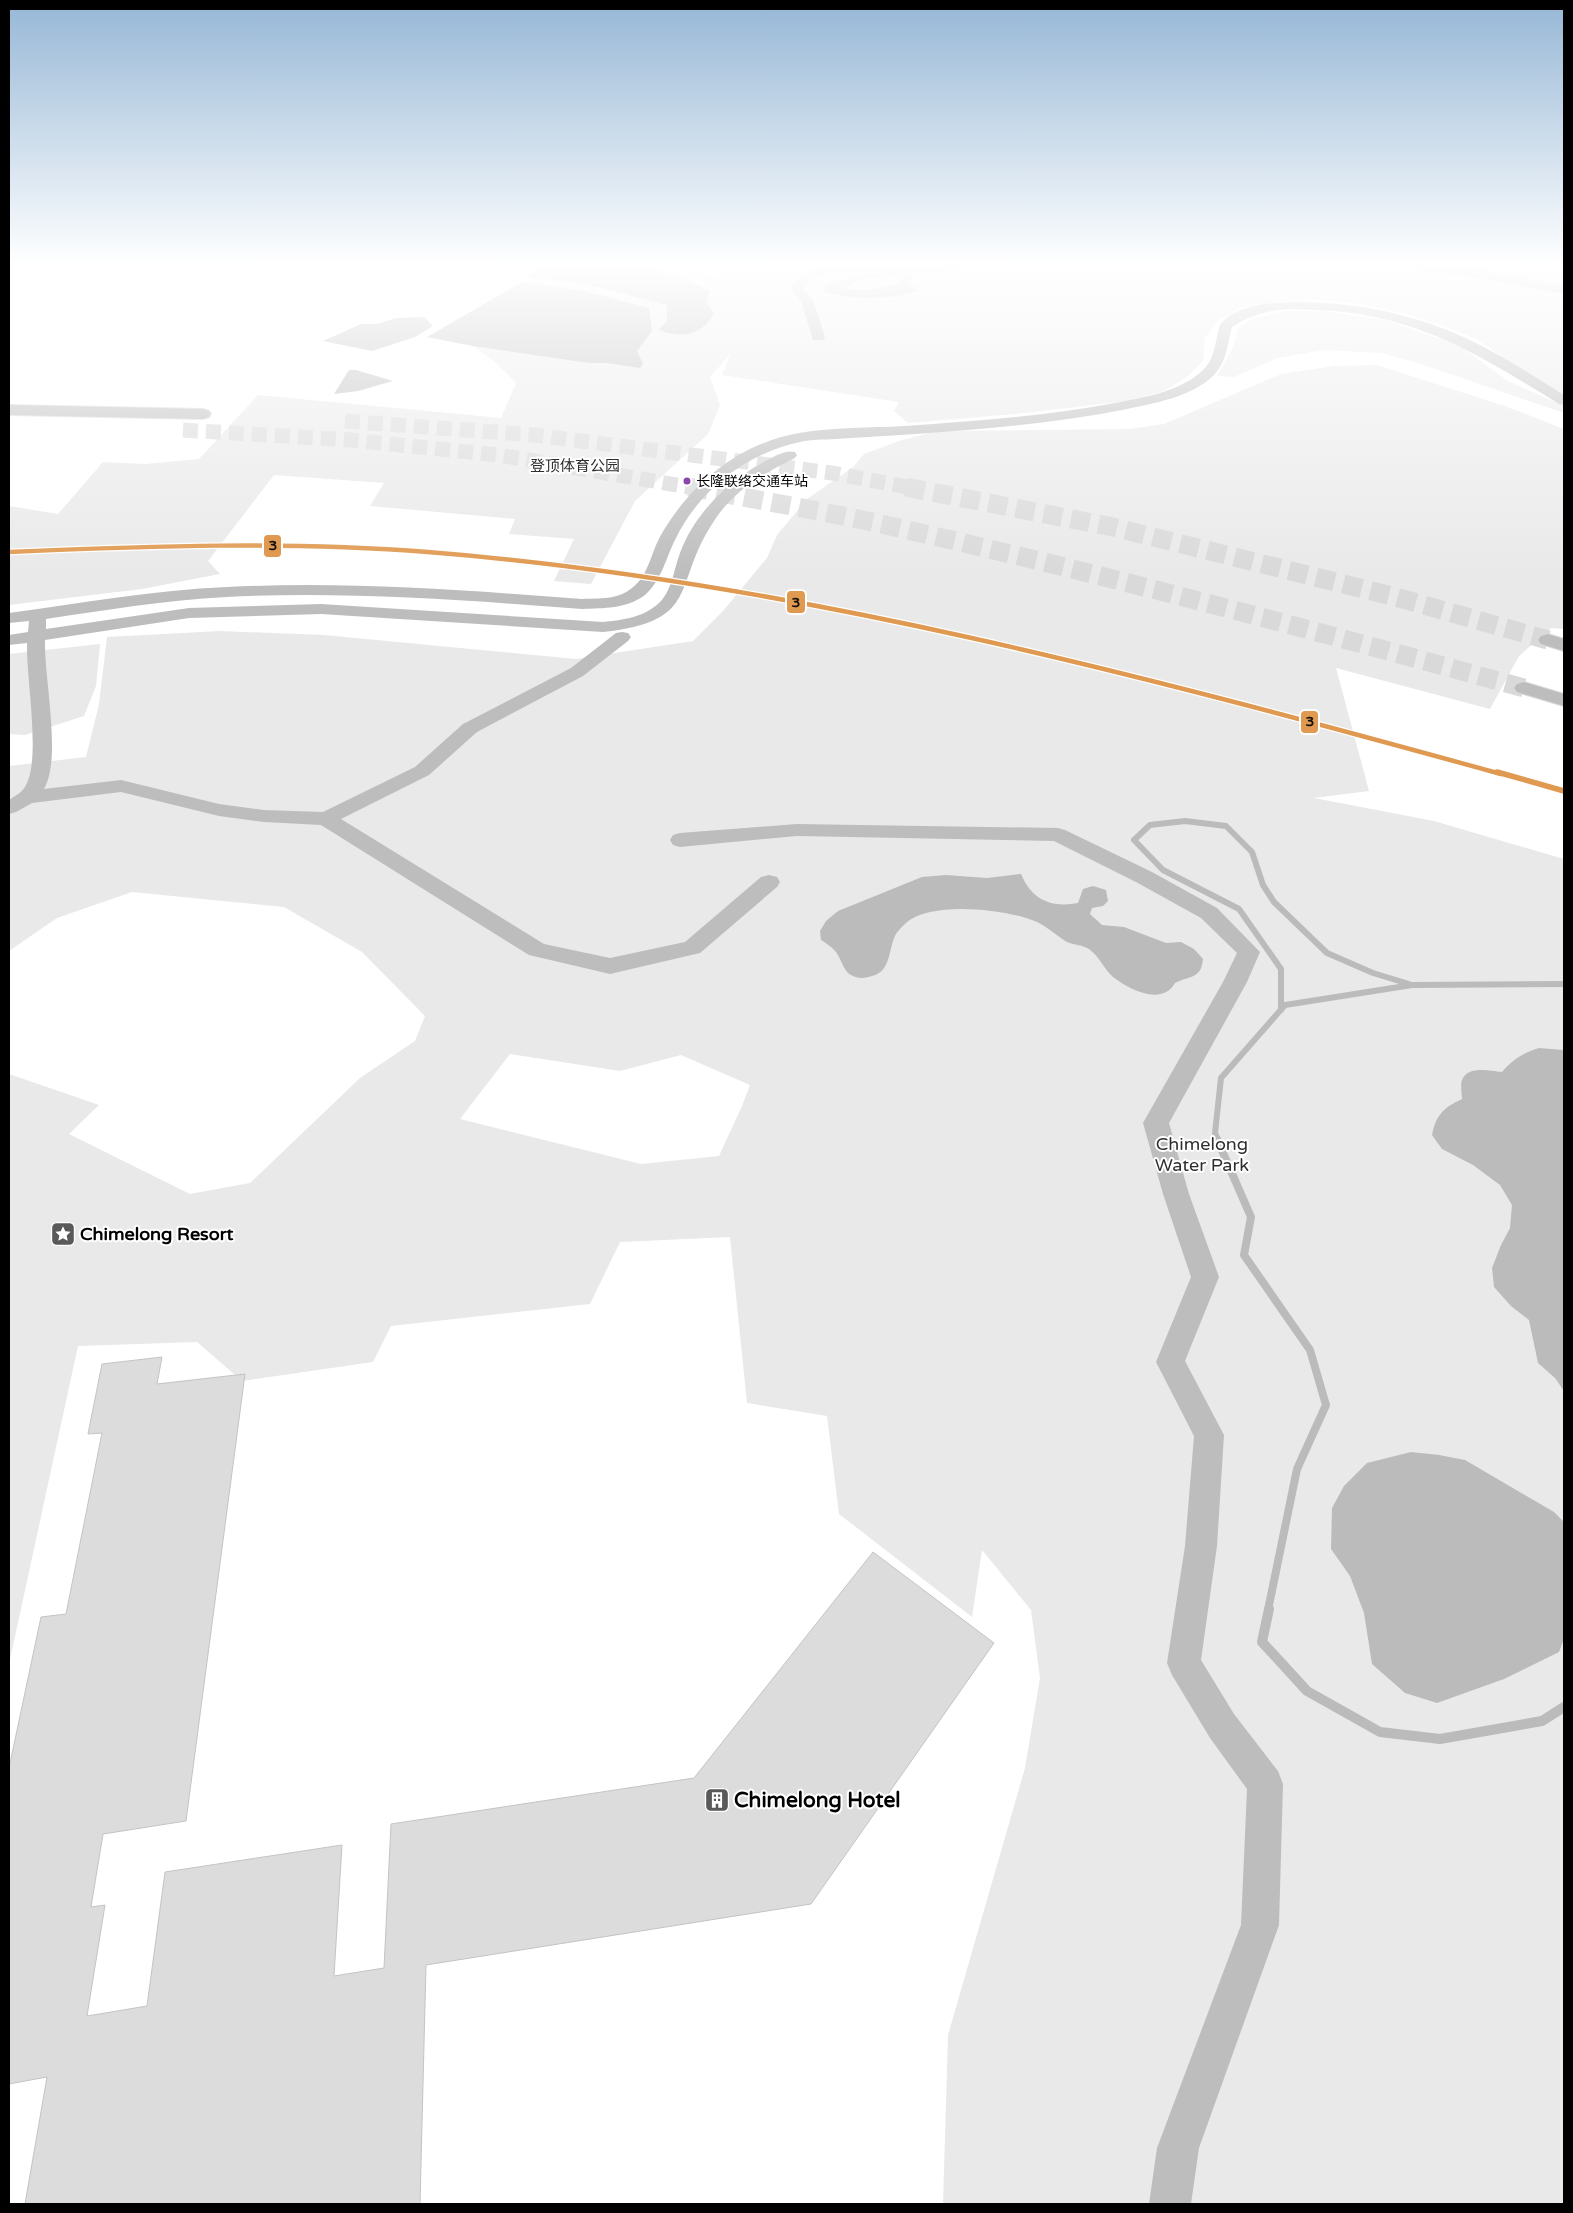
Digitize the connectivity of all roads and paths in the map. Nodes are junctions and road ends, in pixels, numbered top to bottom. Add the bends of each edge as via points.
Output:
1 (1211, 369) edge
2 (1512, 369) edge
3 (1564, 401) edge
4 (9, 410) edge
5 (202, 414) tunnel mouth
6 (914, 429) junction
7 (38, 615) junction
8 (9, 618) edge
9 (36, 635) junction
10 (622, 637) dead end
11 (9, 640) edge
12 (1524, 688) tunnel mouth
13 (1564, 700) edge
14 (30, 797) junction
15 (9, 808) edge
16 (326, 819) junction
17 (680, 840) dead end
18 (769, 882) dead end
19 (1170, 2204) edge

1 - 6 street via 1186,387 1147,401 1038,420
2 - 3 street
4 - 5 highway
6 - 7 street via 800,436 746,457 698,494 668,537 649,582 636,594 615,602 582,604 375,591 226,592 151,598
6 - 9 street via 789,455 742,481 709,517 692,545 672,599 662,610 627,625 603,627 321,609 258,610 189,613
7 - 8 street
7 - 9 street
9 - 11 street
9 - 14 street via 42,755 39,782
10 - 16 street via 577,672 470,728 422,771
12 - 13 highway
14 - 15 street
14 - 16 street via 121,786 219,810
16 - 18 street via 537,950 610,966 692,948
17 - 19 street via 797,830 1058,835 1209,913 1249,952 1156,1122 1176,1194 1205,1277 1170,1362 1209,1435 1201,1546 1184,1663 1222,1726 1265,1784 1260,1925 1178,2148

